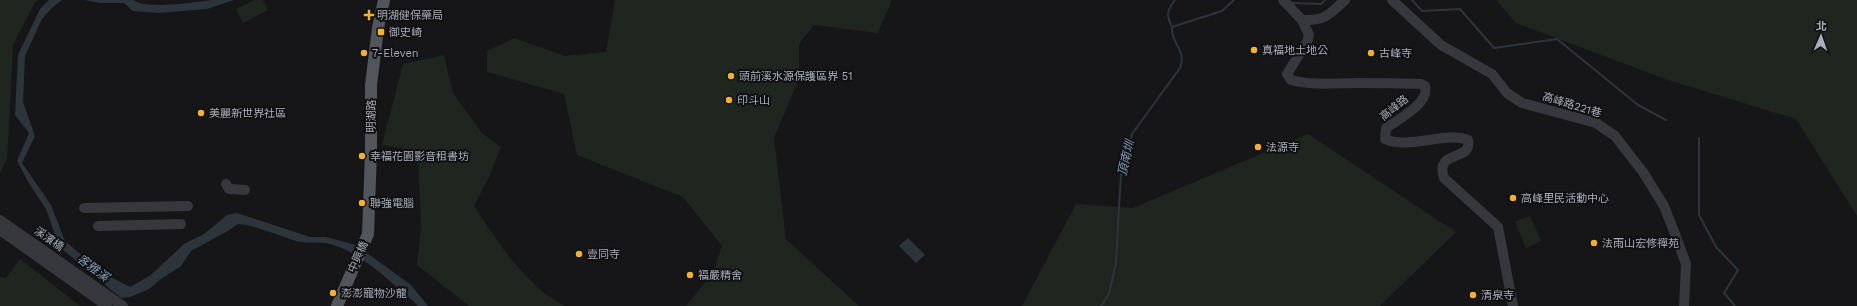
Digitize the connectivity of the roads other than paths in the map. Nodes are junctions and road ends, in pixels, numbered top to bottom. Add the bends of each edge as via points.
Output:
1 (384, 0) edge
2 (1283, 0) edge
3 (1345, 0) edge
4 (1392, 0) edge
5 (1302, 20) junction
6 (226, 184) dead end
7 (245, 190) dead end
8 (188, 206) dead end
9 (84, 208) dead end
10 (0, 220) edge
11 (180, 224) dead end
12 (98, 226) dead end
13 (0, 230) edge
14 (368, 234) joint
15 (106, 306) edge
16 (123, 306) edge
17 (337, 306) edge
18 (1513, 306) edge
19 (1684, 306) edge

1 - 14 main road, 明湖路 via 371,85
2 - 5 street, 高峰路
3 - 5 street via 1329,15 1317,21
4 - 19 street, 高峰路221巷 via 1441,45 1492,74 1507,93 1522,103 1596,123 1615,136 1664,206 1686,264
5 - 18 street, 高峰路 via 1309,35 1287,74 1291,80 1317,84 1421,84 1425,86 1424,97 1415,108 1386,128 1385,138 1405,142 1454,138 1468,140 1467,150 1444,162 1441,172 1444,178 1498,227
6 - 7 street via 229,189
8 - 9 street
10 - 16 street, 溪濱橋
11 - 12 street
13 - 15 street, 溪濱橋
14 - 17 main road, 中興橋

